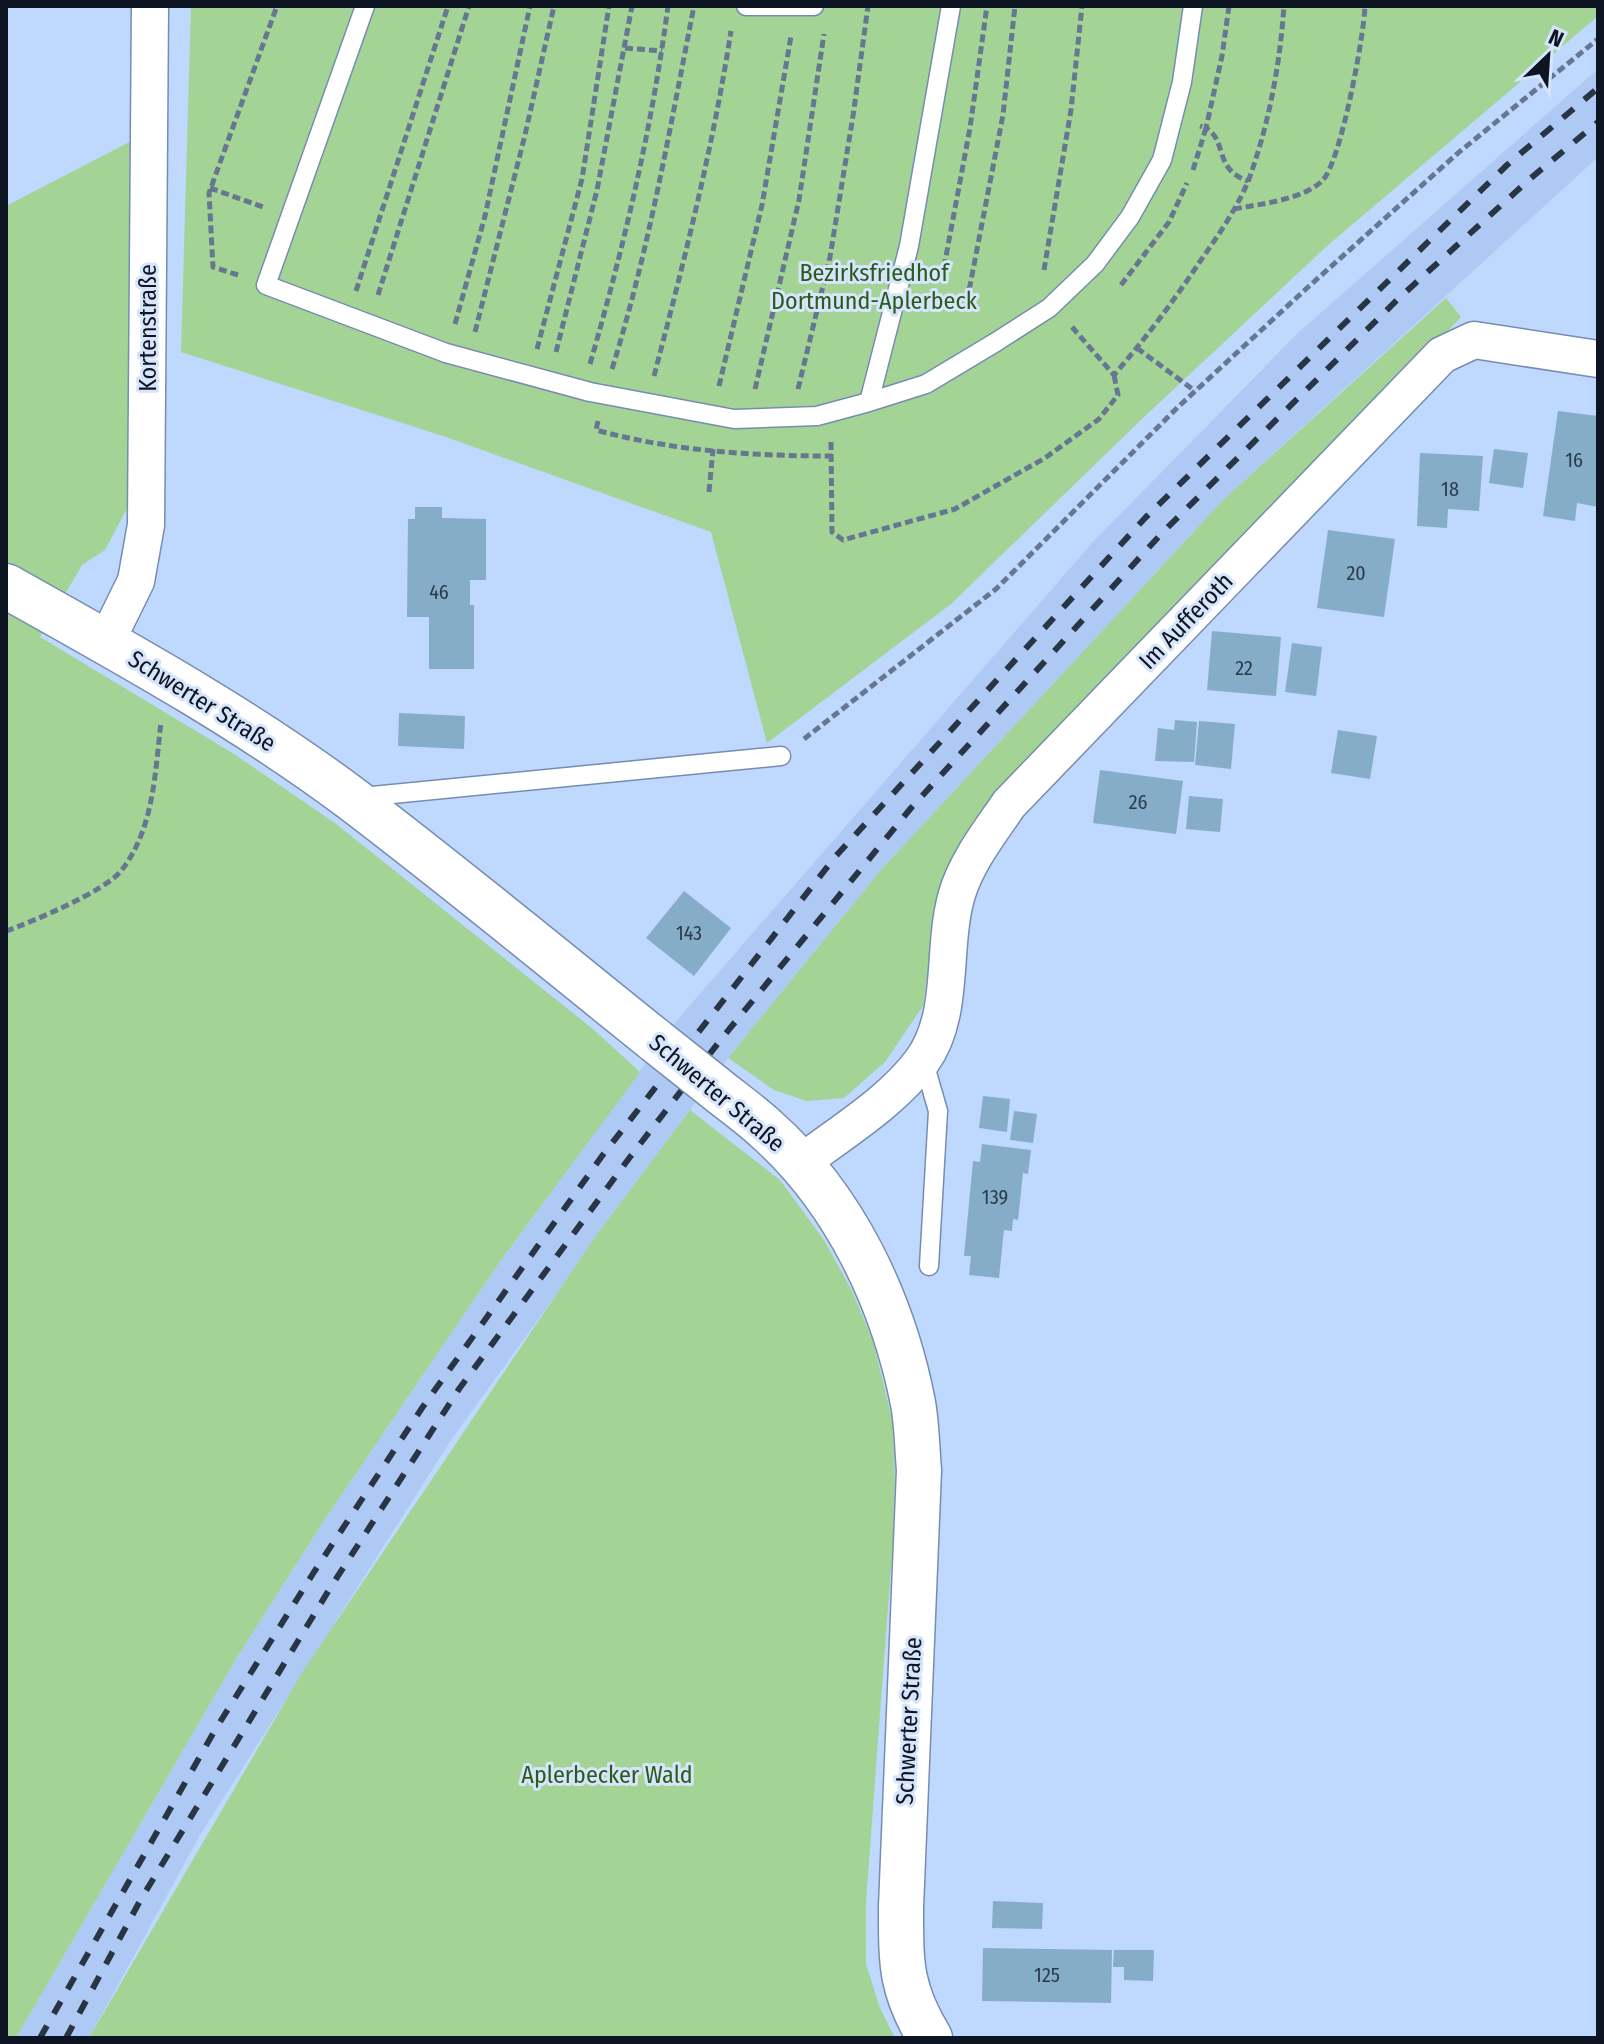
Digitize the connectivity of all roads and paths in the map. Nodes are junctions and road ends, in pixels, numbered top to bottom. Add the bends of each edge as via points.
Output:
1 (150, 6) edge
2 (277, 6) edge
3 (365, 6) edge
4 (448, 6) edge
5 (469, 6) edge
6 (530, 6) edge
7 (554, 6) edge
8 (609, 6) edge
9 (632, 6) edge
10 (668, 6) edge
11 (694, 6) edge
12 (746, 6) edge
13 (814, 6) edge
14 (868, 6) edge
15 (951, 6) edge
16 (987, 6) edge
17 (1015, 6) edge
18 (1082, 6) edge
19 (1193, 6) edge
20 (1229, 6) edge
21 (1284, 6) edge
22 (1365, 6) edge
23 (796, 7) edge
24 (733, 21) dead end
25 (826, 22) dead end
26 (1598, 39) edge
27 (625, 48) junction
28 (662, 51) junction
29 (1248, 181) junction
30 (210, 188) junction
31 (1233, 209) junction
32 (290, 216) junction
33 (944, 267) dead end
34 (266, 285) junction
35 (967, 301) dead end
36 (1054, 304) junction
37 (348, 316) junction
38 (1034, 317) junction
39 (368, 324) junction
40 (1137, 348) junction
41 (446, 353) junction
42 (468, 359) junction
43 (1598, 359) edge
44 (1114, 375) junction
45 (539, 378) junction
46 (583, 390) junction
47 (1195, 391) junction
48 (604, 395) junction
49 (869, 402) junction
50 (647, 403) junction
51 (828, 413) junction
52 (714, 415) junction
53 (791, 417) junction
54 (748, 418) junction
55 (709, 492) dead end
56 (6, 586) edge
57 (106, 642) junction
58 (166, 679) junction
59 (781, 756) joint
60 (351, 798) junction
61 (6, 931) edge
62 (923, 1059) junction
63 (800, 1164) junction
64 (929, 1266) dead end
65 (930, 2038) edge

1 - 57 street, Kortenstraße via 146,525 136,581
2 - 30 path
3 - 32 lane
4 - 37 path
5 - 39 path
6 - 41 path via 485,216
7 - 42 path
8 - 45 path via 582,179
9 - 27 path
10 - 28 path
11 - 48 path via 652,224
12 - 23 lane
13 - 23 lane
14 - 53 path via 830,257
15 - 49 lane via 909,246
16 - 33 path
17 - 35 path via 1003,115
18 - 38 path via 1071,110
19 - 36 lane via 1182,82 1162,160 1095,264
20 - 29 path via 1206,128 1213,132 1226,166
21 - 29 path via 1275,80
22 - 31 path via 1338,150 1323,180 1293,197
23 - 52 path via 762,205
24 - 50 path via 687,248
25 - 54 path via 799,200
26 - 47 path via 1458,153
27 - 28 path
27 - 45 path via 597,190
28 - 46 path via 619,262
29 - 31 path
30 - 32 path
30 - 34 path via 213,267
31 - 40 path
32 - 34 lane
34 - 37 lane
36 - 38 lane
36 - 44 path
37 - 39 lane
38 - 49 lane via 926,384
39 - 41 lane
40 - 44 path
40 - 47 path
41 - 42 lane
42 - 45 lane
43 - 62 street, Im Aufferoth via 1474,340 1442,355 1319,482 1009,804 982,843 957,894 940,1023
44 - 51 path via 1118,395 1099,419 1045,458 955,509 843,540 832,532
45 - 46 lane
46 - 48 lane
47 - 59 path via 996,589
48 - 50 lane
49 - 51 lane
50 - 52 lane
51 - 53 lane
52 - 54 lane
52 - 55 path
53 - 54 lane
56 - 57 street, Schwerter Straße
57 - 58 street, Schwerter Straße
58 - 60 street, Schwerter Straße
58 - 61 path via 144,831 120,873 77,901
59 - 60 lane
60 - 63 street, Schwerter Straße, bridge via 767,1130
62 - 63 street, Im Aufferoth via 896,1089
62 - 64 lane via 938,1111
63 - 65 street, Schwerter Straße via 845,1223 872,1274 893,1324 914,1407 919,1470 901,1970

